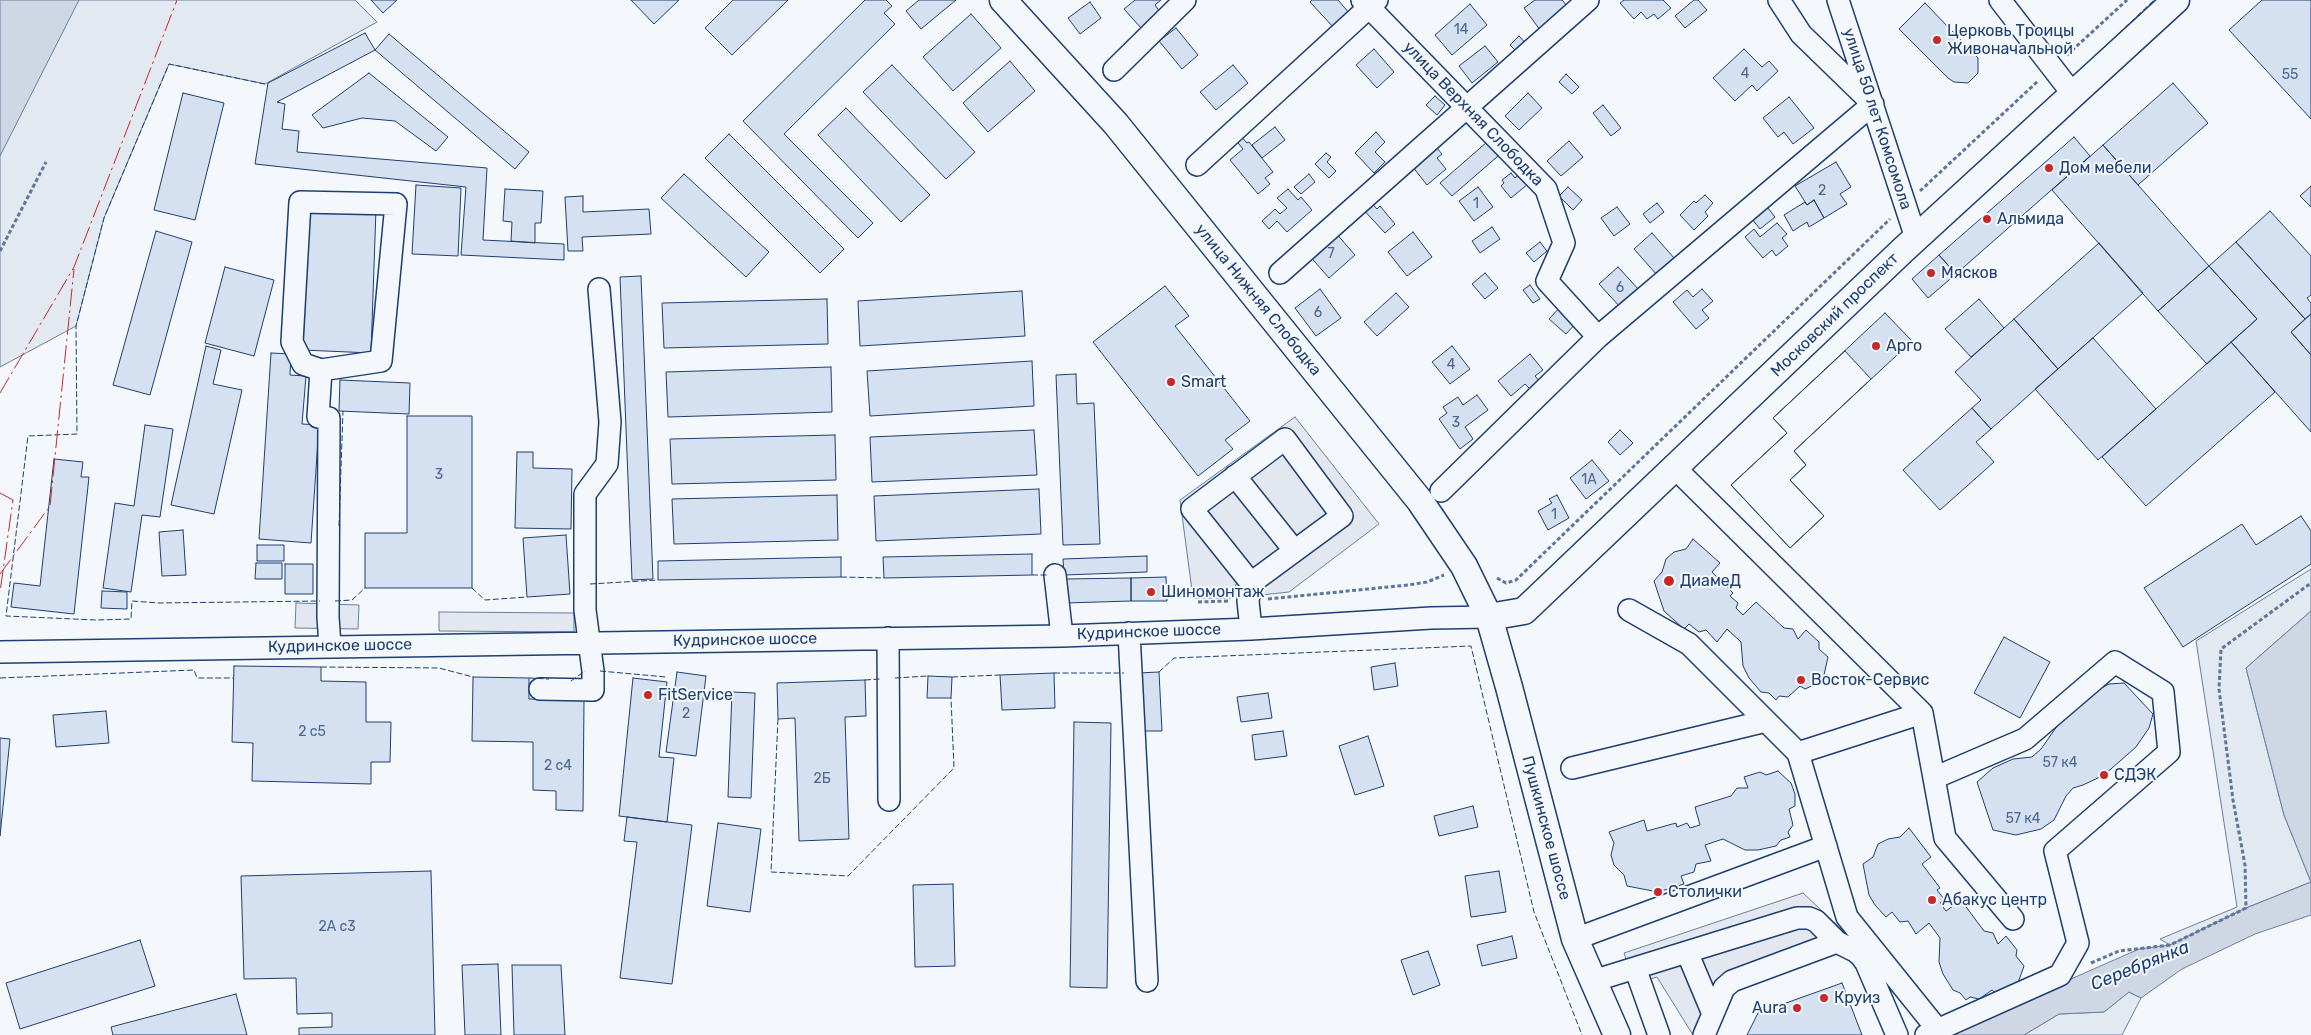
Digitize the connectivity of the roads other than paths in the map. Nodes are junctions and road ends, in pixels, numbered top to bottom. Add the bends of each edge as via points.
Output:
1 (1003, 0) edge
2 (1185, 0) edge
3 (1588, 0) edge
4 (1779, 0) edge
5 (1838, 0) edge
6 (2000, 0) edge
7 (2176, 0) edge
8 (1369, 2) edge
9 (1114, 70) dead end
10 (2072, 93) junction
11 (1873, 104) junction
12 (1469, 108) junction
13 (1197, 165) dead end
14 (1916, 238) junction
15 (1280, 272) dead end
16 (599, 289) dead end
17 (1598, 337) junction
18 (321, 370) junction
19 (1675, 468) junction
20 (1236, 476) junction
21 (1441, 491) dead end
22 (1294, 550) junction
23 (1055, 575) dead end
24 (1250, 592) junction
25 (1629, 610) dead end
26 (1489, 617) junction
27 (1251, 629) junction
28 (1130, 633) junction
29 (1062, 636) junction
30 (888, 638) junction
31 (588, 642) junction
32 (330, 646) junction
33 (0, 652) edge
34 (540, 689) dead end
35 (1922, 713) junction
36 (1766, 721) junction
37 (1798, 753) junction
38 (1572, 768) dead end
39 (1934, 778) junction
40 (889, 800) dead end
41 (1826, 846) junction
42 (2013, 919) dead end
43 (1575, 939) junction
44 (1837, 942) junction
45 (1687, 952) junction
46 (1635, 968) junction
47 (1147, 981) dead end
48 (1593, 981) junction
49 (1713, 1014) junction
50 (1932, 1032) edge
51 (1617, 1035) edge
52 (1659, 1035) edge
53 (1704, 1035) edge
54 (1897, 1035) edge

1 - 26 main road, улица Нижняя Слободка via 1116,124 1420,501 1464,566
2 - 9 street
3 - 12 street
4 - 11 street via 1801,34
5 - 11 street, улица 50 лет Комсомола
6 - 10 street
7 - 10 main road, Московский проспект
8 - 12 street, улица Верхняя Слободка
8 - 13 street
10 - 14 main road, Московский проспект
11 - 14 street, улица 50 лет Комсомола
11 - 17 street
12 - 15 street
12 - 17 street, улица Верхняя Слободка via 1546,189 1564,242 1547,280
14 - 19 main road, Московский проспект
16 - 31 street via 610,422 607,464 585,494 584,584
17 - 21 street
18 - 18 street via 381,361 396,204 300,202 292,342 303,364
18 - 32 street via 318,417 329,418
19 - 26 main road, Московский проспект via 1524,612
19 - 35 street
20 - 22 street
20 - 22 street via 1285,439 1342,516
20 - 24 street via 1192,509
22 - 24 street
23 - 29 street
24 - 27 street
25 - 36 street via 1689,644
26 - 27 street, Кудринское шоссе
26 - 43 main road, Пушкинское шоссе
27 - 28 street, Кудринское шоссе
28 - 29 street, Кудринское шоссе
28 - 47 street
29 - 30 street, Кудринское шоссе
30 - 31 street, Кудринское шоссе
30 - 40 street
31 - 32 street, Кудринское шоссе
31 - 34 street via 594,671 593,690
32 - 33 street, Кудринское шоссе
35 - 37 street
35 - 39 street
36 - 37 street
36 - 38 street
37 - 41 street
39 - 42 street via 1945,838
39 - 50 street via 2025,739 2115,662 2163,692 2169,752 2055,851 2078,943 2060,975
41 - 43 street
41 - 50 street via 1847,917
43 - 48 main road, Пушкинское шоссе
44 - 45 street via 1816,921 1804,917
44 - 49 street via 1732,981 1724,988
44 - 54 street via 1855,950 1866,963
45 - 46 street
45 - 49 street
46 - 48 street
46 - 52 street
48 - 51 main road, Пушкинское шоссе
49 - 53 street

